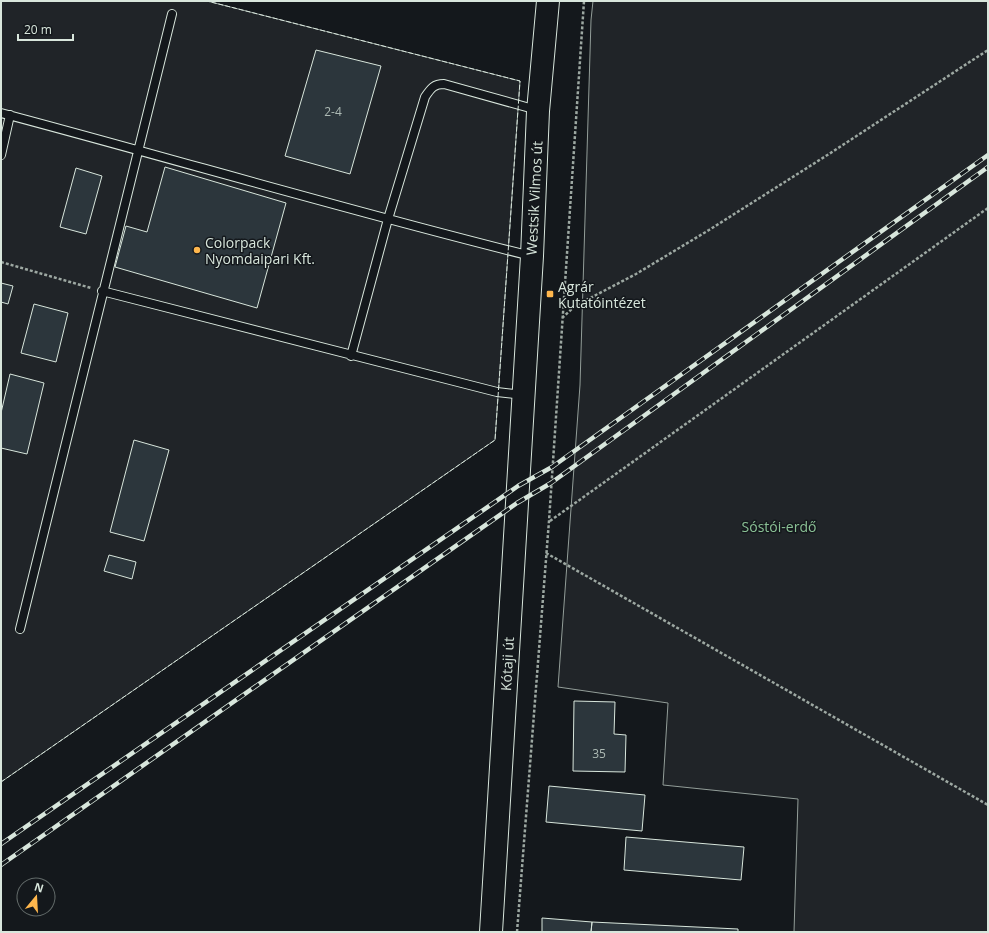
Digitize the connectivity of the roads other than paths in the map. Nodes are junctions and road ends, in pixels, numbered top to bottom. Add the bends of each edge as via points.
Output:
1 (548, 1) edge
2 (172, 14) dead end
3 (538, 111) junction
4 (1, 113) edge
5 (10, 115) junction
6 (137, 148) junction
7 (1, 155) edge
8 (388, 219) junction
9 (532, 256) junction
10 (102, 291) junction
11 (351, 356) junction
12 (524, 396) junction
13 (20, 629) dead end
14 (491, 932) edge

1 - 3 main road, Westsik Vilmos út
2 - 6 lane
3 - 8 lane via 444,84 436,84 425,97
3 - 9 main road, Westsik Vilmos út
4 - 5 lane
5 - 6 lane
5 - 7 lane
6 - 8 lane
6 - 10 lane
8 - 9 lane
8 - 11 lane
9 - 12 main road, Westsik Vilmos út
10 - 11 lane
10 - 13 lane
11 - 12 lane via 497,392
12 - 14 main road, Kótaji út

